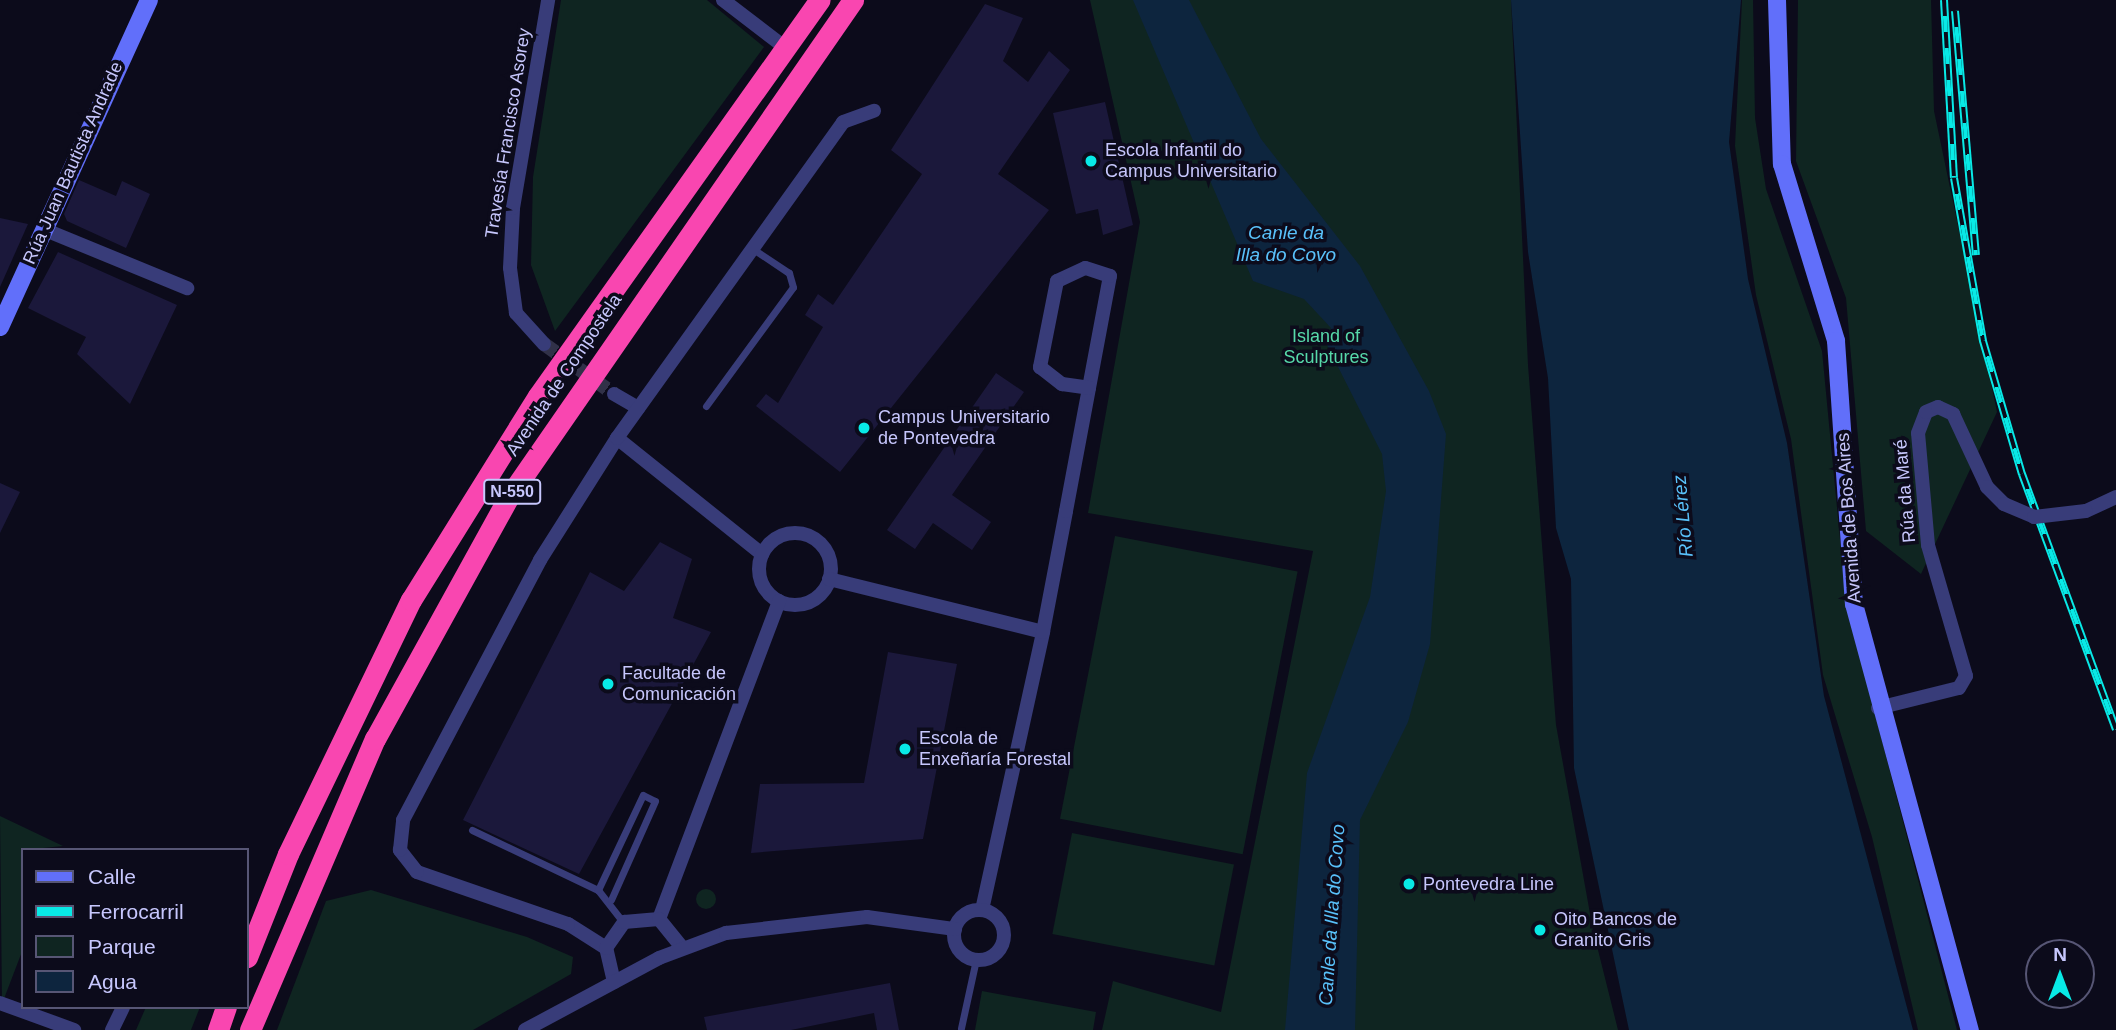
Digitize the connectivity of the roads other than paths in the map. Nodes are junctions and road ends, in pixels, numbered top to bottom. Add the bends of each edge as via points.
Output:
1 (149, 0) edge
2 (548, 0) edge
3 (723, 0) edge
4 (818, 0) edge
5 (853, 0) edge
6 (1777, 0) edge
7 (787, 49) junction
8 (874, 111) dead end
9 (43, 229) junction
10 (752, 248) junction
11 (187, 288) dead end
12 (0, 327) edge
13 (544, 344) tunnel mouth
14 (1089, 388) junction
15 (614, 394) tunnel mouth
16 (706, 406) dead end
17 (638, 408) junction
18 (617, 438) junction
19 (2116, 497) edge
20 (762, 554) junction
21 (829, 579) junction
22 (779, 601) junction
23 (1043, 632) junction
24 (1878, 708) junction
25 (472, 830) dead end
26 (598, 890) junction
27 (611, 900) junction
28 (982, 910) junction
29 (659, 919) junction
30 (624, 922) junction
31 (955, 929) junction
32 (682, 947) junction
33 (606, 948) junction
34 (248, 954) edge
35 (976, 959) junction
36 (614, 982) junction
37 (0, 1003) edge
38 (121, 1009) edge
39 (225, 1009) edge
40 (961, 1028) dead end
41 (74, 1030) edge
42 (112, 1030) edge
43 (218, 1030) edge
44 (250, 1030) edge
45 (525, 1030) edge
46 (1970, 1030) edge

1 - 9 street, Rúa Juan Bautista Andrade
2 - 13 street, Travesía Francisco Asorey via 509,268 516,313
3 - 7 street
4 - 7 highway, Avenida de Compostela / N-550
5 - 44 highway, Avenida de Compostela / N-550 via 508,498 375,739
6 - 24 street, Avenida de Bos Aires via 1780,149 1836,341 1854,604
7 - 34 highway, Avenida de Compostela / N-550 via 538,396 411,600 288,854
8 - 10 street via 843,122
9 - 11 street
9 - 12 street, Rúa Juan Bautista Andrade
10 - 16 lane via 789,273 793,287
10 - 17 street
14 - 14 street via 1110,276 1085,268 1057,281 1040,367 1062,384
14 - 23 street
15 - 17 street
17 - 18 street
18 - 20 street
18 - 33 street via 466,694 399,835 406,863 417,872 568,924
19 - 24 street, Rúa da Maré, bridge via 2086,511 2034,517 2004,504 1987,487 1953,414 1938,407 1926,412 1918,433 1928,545 1966,676 1959,688
20 - 21 street via 778,537 802,533 828,555
20 - 22 street via 759,575
21 - 22 street via 815,598
21 - 23 street
22 - 29 street
23 - 28 street
24 - 46 street, Avenida de Bos Aires
25 - 26 lane
26 - 27 lane
26 - 27 lane via 643,795 655,801
27 - 30 lane
28 - 31 street via 962,917
28 - 35 street via 1000,922 1004,936 992,956
29 - 30 street
29 - 32 street
30 - 33 street
31 - 32 street via 867,917 818,920 760,926
31 - 35 street via 957,945
32 - 36 street
33 - 36 street
35 - 40 lane
36 - 45 street
37 - 41 street
38 - 42 street
39 - 43 highway

